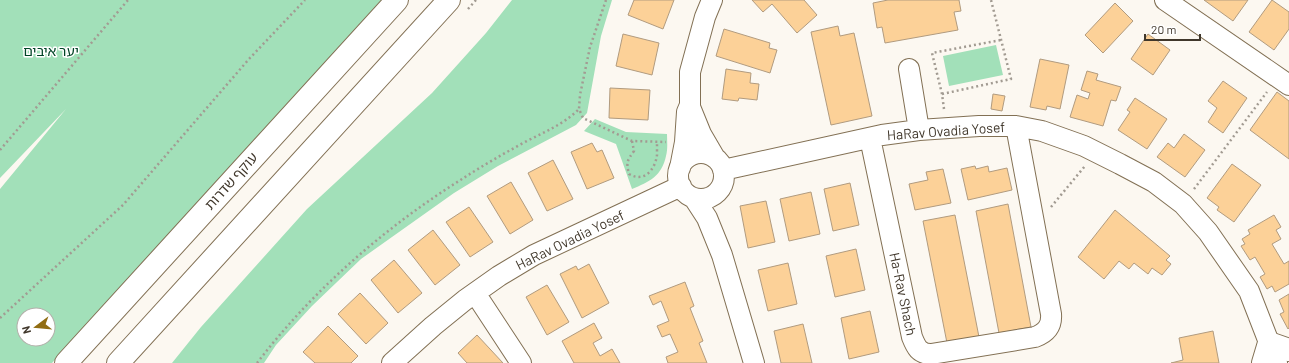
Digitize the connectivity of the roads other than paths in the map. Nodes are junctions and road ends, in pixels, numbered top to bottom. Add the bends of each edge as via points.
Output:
1 (397, 0) edge
2 (449, 0) edge
3 (712, 0) edge
4 (1165, 0) edge
5 (909, 69) dead end
6 (1284, 81) edge
7 (690, 105) junction
8 (1016, 126) junction
9 (919, 130) junction
10 (870, 138) junction
11 (719, 164) junction
12 (685, 184) junction
13 (717, 193) junction
14 (722, 254) junction
15 (475, 293) junction
16 (1274, 352) edge
17 (66, 363) edge
18 (118, 363) edge
19 (392, 363) edge
20 (521, 363) edge
21 (754, 363) edge
22 (1277, 363) edge

1 - 17 main road, עוקף שדרות
2 - 18 main road
3 - 7 street via 690,72
4 - 6 street
5 - 9 street
7 - 11 street via 701,134
7 - 12 street via 687,112 685,142
8 - 9 street, HaRav Ovadia Yosef
8 - 10 street, Ha-Rav Shach via 1052,321 1048,329 1035,337 937,354 918,350 912,337
8 - 16 street, HaRav Ovadia Yosef via 1042,132 1097,152 1154,182 1183,204 1208,232 1249,291
9 - 10 street, HaRav Ovadia Yosef
10 - 11 street, HaRav Ovadia Yosef
11 - 12 street via 706,154 695,154 686,160
11 - 13 street via 724,177
12 - 13 street via 704,199
12 - 14 street via 707,218
12 - 15 street, HaRav Ovadia Yosef via 534,255
13 - 14 street
14 - 21 street
15 - 19 street, HaRav Ovadia Yosef
15 - 20 street
16 - 22 street, HaRav Ovadia Yosef

